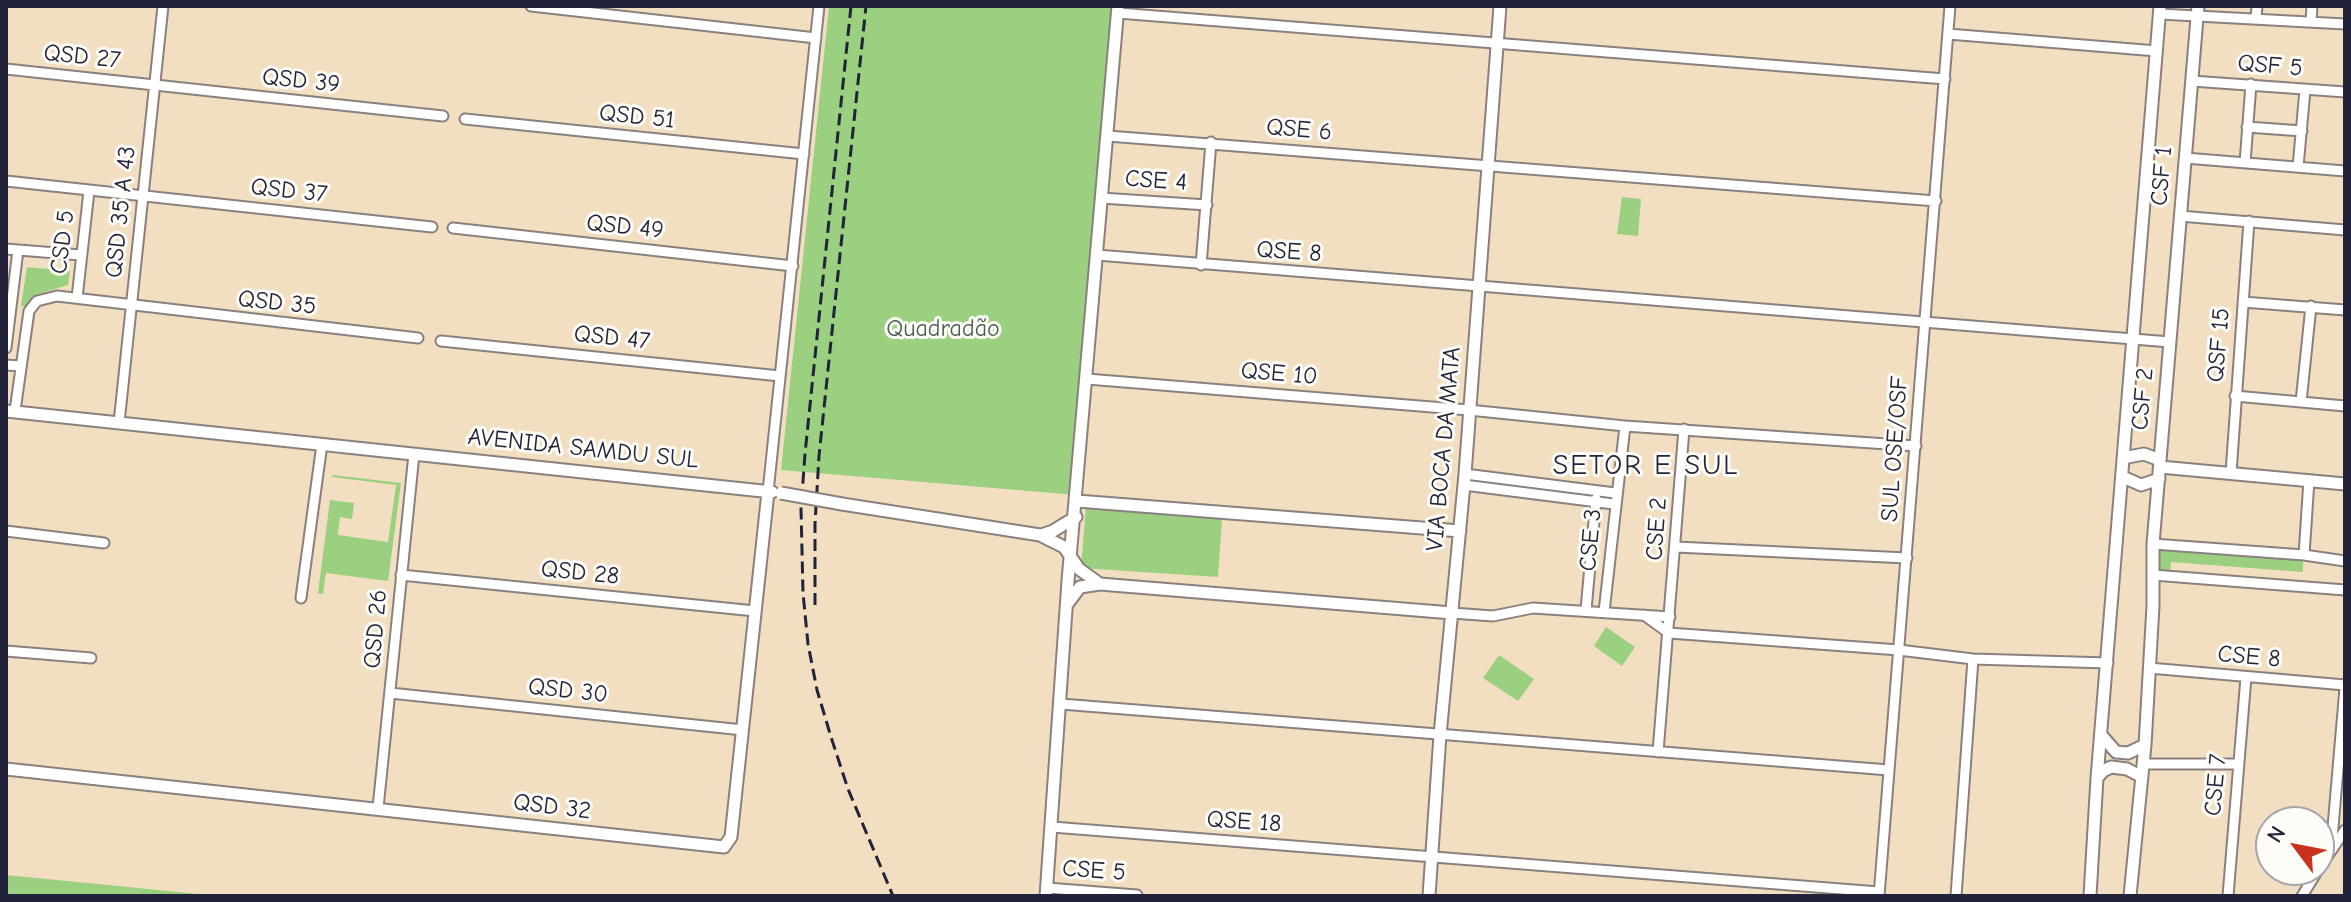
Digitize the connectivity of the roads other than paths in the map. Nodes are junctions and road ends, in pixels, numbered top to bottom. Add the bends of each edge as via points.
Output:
1 (163, 6) edge
2 (531, 6) edge
3 (819, 6) edge
4 (1500, 6) edge
5 (1950, 6) edge
6 (2257, 6) edge
7 (2312, 6) edge
8 (1118, 9) edge
9 (2160, 10) edge
10 (2198, 10) edge
11 (2256, 18) junction
12 (2311, 22) junction
13 (2345, 24) edge
14 (1948, 34) junction
15 (816, 38) junction
16 (1498, 42) junction
17 (2157, 51) junction
18 (6, 69) edge
19 (1945, 79) junction
20 (2192, 81) junction
21 (2251, 84) junction
22 (154, 85) junction
23 (2305, 90) junction
24 (2345, 92) edge
25 (443, 116) dead end
26 (465, 119) dead end
27 (2247, 127) junction
28 (2302, 131) junction
29 (1108, 136) junction
30 (1211, 142) junction
31 (804, 154) junction
32 (2185, 158) junction
33 (2245, 163) junction
34 (1488, 164) junction
35 (2298, 167) junction
36 (2345, 171) edge
37 (6, 181) edge
38 (89, 191) junction
39 (142, 196) junction
40 (1101, 198) junction
41 (1936, 201) junction
42 (1207, 205) junction
43 (2180, 216) junction
44 (2249, 221) junction
45 (432, 227) dead end
46 (453, 228) dead end
47 (2345, 230) edge
48 (6, 249) edge
49 (18, 250) junction
50 (81, 255) junction
51 (1097, 255) junction
52 (1201, 265) junction
53 (793, 266) junction
54 (1478, 287) junction
55 (77, 298) junction
56 (2243, 302) junction
57 (131, 306) junction
58 (2311, 306) junction
59 (11, 308) junction
60 (2345, 310) edge
61 (29, 311) junction
62 (1926, 323) junction
63 (418, 338) dead end
64 (2134, 338) junction
65 (441, 341) dead end
66 (2170, 342) junction
67 (6, 348) edge
68 (6, 365) edge
69 (21, 366) junction
70 (780, 376) junction
71 (1087, 379) junction
72 (2235, 396) junction
73 (2301, 402) junction
74 (2345, 406) edge
75 (1469, 410) junction
76 (11, 411) edge
77 (119, 423) junction
78 (1625, 426) junction
79 (1684, 429) junction
80 (322, 444) junction
81 (1916, 446) junction
82 (414, 454) junction
83 (2123, 458) junction
84 (2160, 469) junction
85 (2231, 473) junction
86 (2123, 477) junction
87 (1465, 480) junction
88 (2309, 480) junction
89 (2345, 484) edge
90 (768, 492) junction
91 (1597, 496) junction
92 (1615, 498) junction
93 (1077, 501) junction
94 (1076, 517) junction
95 (6, 531) edge
96 (1460, 531) junction
97 (1040, 535) junction
98 (104, 543) dead end
99 (2153, 544) junction
100 (1676, 547) junction
101 (2304, 555) junction
102 (1070, 558) junction
103 (1907, 558) junction
104 (2345, 561) edge
105 (401, 575) junction
106 (2153, 575) junction
107 (1100, 584) junction
108 (2345, 590) edge
109 (301, 598) dead end
110 (1068, 604) junction
111 (1586, 610) junction
112 (755, 611) junction
113 (1604, 612) junction
114 (1452, 613) junction
115 (1644, 615) junction
116 (1670, 617) junction
117 (1669, 633) junction
118 (1899, 650) junction
119 (6, 651) edge
120 (91, 658) dead end
121 (1973, 659) junction
122 (2108, 663) junction
123 (2149, 668) junction
124 (2246, 677) junction
125 (2345, 687) edge
126 (390, 693) junction
127 (1061, 704) junction
128 (743, 730) junction
129 (1440, 735) junction
130 (2102, 736) junction
131 (2145, 745) junction
132 (1658, 752) junction
133 (2238, 764) junction
134 (6, 769) edge
135 (1889, 770) junction
136 (2142, 771) junction
137 (2097, 778) junction
138 (2335, 806) edge
139 (378, 808) junction
140 (1052, 827) junction
141 (1433, 856) junction
142 (1047, 892) edge
143 (1879, 894) edge
144 (1137, 895) edge
145 (1429, 896) edge
146 (1956, 896) edge
147 (2090, 896) edge
148 (2130, 896) edge
149 (2228, 896) edge

1 - 22 street, QSD 35 A 43
2 - 15 street
3 - 15 street
4 - 16 street, VIA BOCA DA MATA
5 - 14 street, SUL OSE/OSF
6 - 11 street
7 - 12 street
8 - 16 street
8 - 29 street
9 - 10 street
9 - 17 street
10 - 11 street
10 - 20 street, CSF 1
11 - 12 street
12 - 13 street
14 - 17 street
14 - 19 street, SUL OSE/OSF
15 - 31 street
16 - 19 street
16 - 34 street, VIA BOCA DA MATA
17 - 64 street
18 - 22 street, QSD 27
19 - 41 street, SUL OSE/OSF
20 - 21 street, QSF 5
20 - 32 street, CSF 1
21 - 23 street, QSF 5
21 - 27 street
22 - 25 street, QSD 39
22 - 39 street, QSD 35 A 43
23 - 24 street, QSF 5
23 - 28 street
26 - 31 street, QSD 51
27 - 28 street
27 - 33 street
28 - 35 street
29 - 30 street, QSE 6
29 - 40 street
30 - 34 street, QSE 6
30 - 42 street
31 - 53 street
32 - 33 street
32 - 43 street, CSF 1
33 - 35 street
34 - 41 street, QSE 6
34 - 54 street, VIA BOCA DA MATA
35 - 36 street
37 - 38 street, QSD 37
38 - 39 street, QSD 37
38 - 50 street, CSD 5
39 - 45 street, QSD 37
39 - 57 street, QSD 35 A 43
40 - 42 street, CSE 4
40 - 51 street
41 - 62 street, SUL OSE/OSF
42 - 52 street
43 - 44 street
43 - 66 street, CSF 1
44 - 47 street
44 - 56 street, QSF 15
46 - 53 street, QSD 49
48 - 49 street
49 - 50 street
49 - 59 street
50 - 55 street, CSD 5
51 - 52 street, QSE 8
51 - 71 street
52 - 54 street, QSE 8
53 - 70 street
54 - 62 street, QSE 8
54 - 75 street, VIA BOCA DA MATA
55 - 57 street, QSD 35
55 - 61 street, QSD 35 via 37,301
56 - 58 street
56 - 72 street, QSF 15
57 - 63 street, QSD 35
57 - 77 street, QSD 35 A 43
58 - 60 street
58 - 73 street
59 - 61 street
59 - 67 street
61 - 69 street
62 - 64 street, QSE 8
62 - 81 street, SUL OSE/OSF
64 - 66 street, QSE 8
64 - 83 street
65 - 70 street, QSD 47
66 - 84 street, CSF 2
68 - 69 street
69 - 76 street
70 - 90 street
71 - 75 street, QSE 10
71 - 93 street
72 - 73 street
72 - 85 street, QSF 15
73 - 74 street
75 - 78 street, QSE 10
75 - 87 street, VIA BOCA DA MATA
76 - 77 street, AVENIDA SAMDU SUL
77 - 80 street, AVENIDA SAMDU SUL
78 - 79 street, QSE 10
78 - 92 street, CSE 3
79 - 81 street, QSE 10
79 - 100 street, CSE 2
80 - 82 street, AVENIDA SAMDU SUL
80 - 109 street
81 - 103 street, SUL OSE/OSF
82 - 90 street, AVENIDA SAMDU SUL
82 - 105 street, QSD 26
83 - 84 street via 2144,454
83 - 86 street
84 - 85 street
84 - 86 street via 2141,485
84 - 99 street, CSF 2
85 - 88 street
86 - 122 street
87 - 91 street
87 - 96 street, VIA BOCA DA MATA
88 - 89 street
88 - 101 street
90 - 97 street, AVENIDA SAMDU SUL, bridge
90 - 112 street
91 - 92 street
91 - 111 street, CSE 3
92 - 113 street, CSE 3
93 - 94 street
93 - 96 street
94 - 97 street
94 - 102 street
95 - 98 street
96 - 114 street, VIA BOCA DA MATA
97 - 102 street, AVENIDA SAMDU SUL via 1060,543
99 - 101 street
99 - 106 street, CSF 2
100 - 103 street
100 - 116 street, CSE 2
101 - 104 street
102 - 107 street, AVENIDA SAMDU SUL
102 - 110 street
103 - 118 street, SUL OSE/OSF
105 - 112 street, QSD 28
105 - 126 street, QSD 26
106 - 108 street
106 - 123 street, CSF 2
107 - 110 street via 1080,587
107 - 114 street
110 - 127 street
111 - 113 street
111 - 114 street
112 - 128 street
113 - 115 street
114 - 129 street, VIA BOCA DA MATA
115 - 116 street
115 - 117 street
116 - 117 street, CSE 2
117 - 118 street
117 - 132 street, CSE 2
118 - 121 street
118 - 135 street, SUL OSE/OSF
119 - 120 street
121 - 122 street
121 - 146 street
122 - 130 street
123 - 124 street, CSE 8
123 - 131 street, CSF 2
124 - 125 street, CSE 8
124 - 133 street, CSE 7
125 - 138 street
126 - 128 street, QSD 30
126 - 139 street, QSD 26
127 - 129 street
127 - 140 street
128 - 139 street, QSD 32 via 731,837 721,848
129 - 132 street
129 - 141 street, VIA BOCA DA MATA
130 - 131 street via 2116,752
130 - 137 street
131 - 136 street, CSF 2
132 - 135 street
133 - 136 street
133 - 149 street, CSE 7
134 - 139 street, QSD 32
135 - 143 street, SUL OSE/OSF
136 - 137 street via 2111,767
136 - 148 street, CSF 2
137 - 147 street
140 - 141 street, QSE 18
140 - 142 street
141 - 143 street, QSE 18
141 - 145 street, VIA BOCA DA MATA
142 - 144 street, CSE 5

